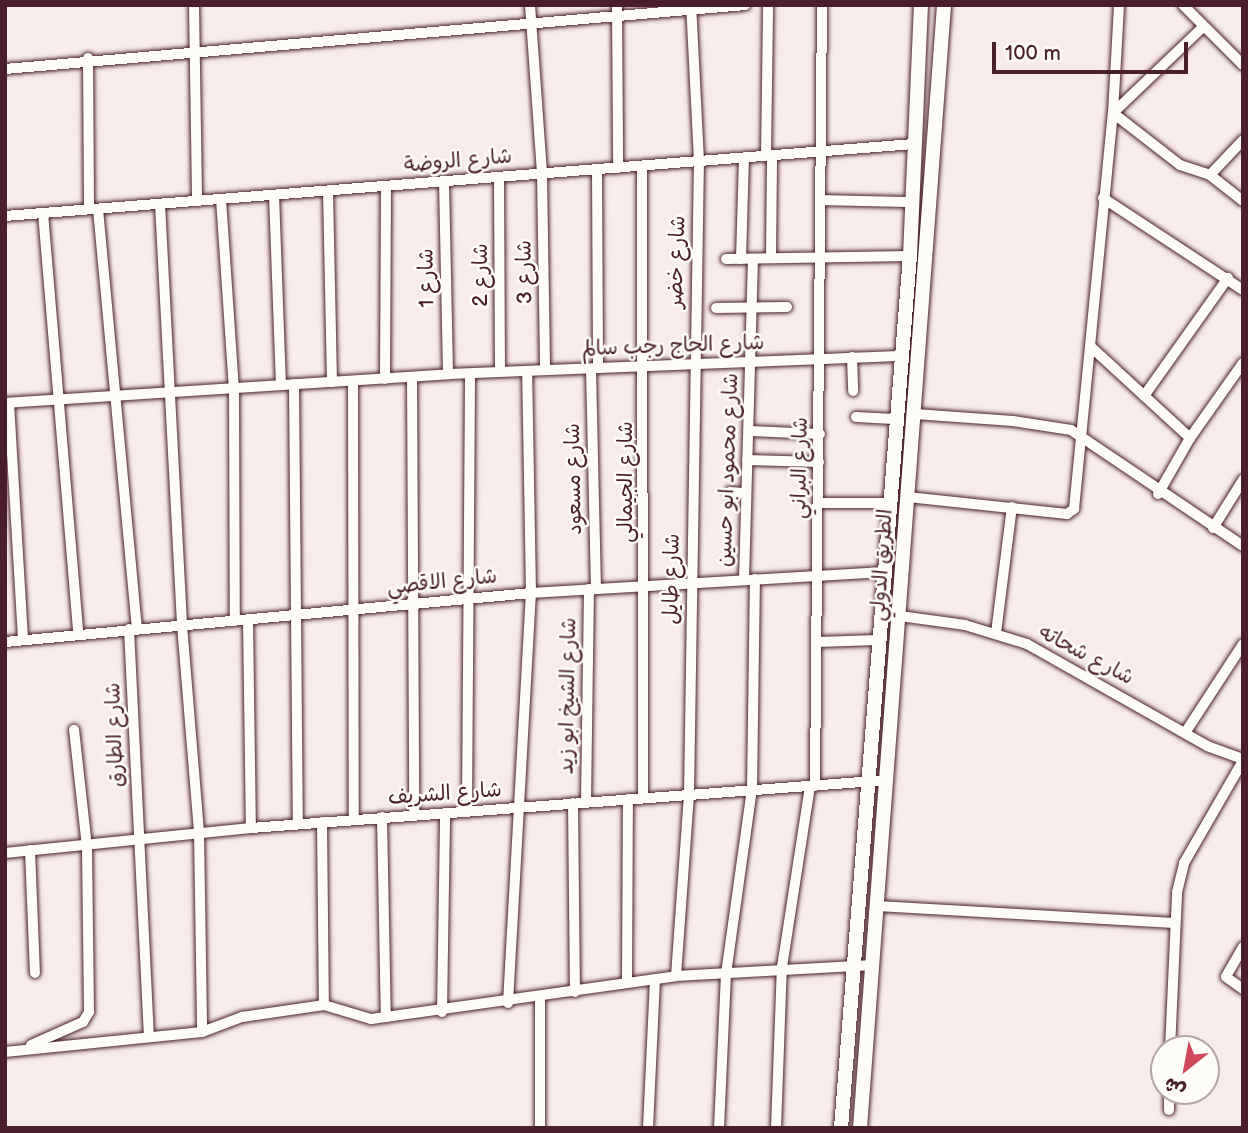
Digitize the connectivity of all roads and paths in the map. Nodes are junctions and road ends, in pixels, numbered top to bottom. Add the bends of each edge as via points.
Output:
1 (194, 5) edge
2 (530, 5) edge
3 (617, 5) edge
4 (745, 5) edge
5 (768, 5) edge
6 (822, 5) edge
7 (921, 5) edge
8 (944, 5) edge
9 (1119, 5) edge
10 (1183, 5) edge
11 (691, 8) edge
12 (617, 18) junction
13 (530, 26) junction
14 (1203, 27) junction
15 (195, 51) junction
16 (88, 58) junction
17 (1243, 65) edge
18 (5, 69) edge
19 (1113, 113) junction
20 (1243, 140) edge
21 (914, 144) junction
22 (824, 151) junction
23 (769, 156) junction
24 (744, 158) junction
25 (699, 162) junction
26 (642, 166) junction
27 (618, 168) junction
28 (597, 169) junction
29 (542, 173) junction
30 (1210, 175) junction
31 (499, 177) junction
32 (444, 181) junction
33 (386, 186) junction
34 (328, 191) junction
35 (274, 195) junction
36 (1103, 198) junction
37 (221, 199) junction
38 (823, 200) junction
39 (197, 201) junction
40 (1243, 201) edge
41 (912, 202) junction
42 (160, 204) junction
43 (93, 209) junction
44 (43, 213) junction
45 (5, 216) edge
46 (822, 257) junction
47 (910, 257) junction
48 (771, 258) junction
49 (726, 259) dead end
50 (747, 259) junction
51 (1228, 278) junction
52 (1243, 290) edge
53 (751, 307) junction
54 (787, 307) dead end
55 (716, 308) dead end
56 (1090, 346) junction
57 (919, 347) junction
58 (900, 351) junction
59 (852, 357) junction
60 (820, 359) junction
61 (752, 362) junction
62 (1243, 363) edge
63 (693, 364) junction
64 (646, 366) junction
65 (594, 368) junction
66 (545, 370) junction
67 (527, 371) junction
68 (500, 372) junction
69 (448, 374) junction
70 (470, 374) junction
71 (412, 377) junction
72 (385, 379) junction
73 (353, 381) junction
74 (331, 382) junction
75 (294, 384) junction
76 (281, 385) junction
77 (234, 388) junction
78 (853, 391) dead end
79 (170, 392) junction
80 (116, 396) junction
81 (1144, 396) junction
82 (59, 399) junction
83 (7, 403) edge
84 (915, 414) junction
85 (856, 417) dead end
86 (894, 419) junction
87 (749, 431) junction
88 (820, 434) junction
89 (1083, 436) junction
90 (1190, 438) junction
91 (747, 460) junction
92 (819, 462) junction
93 (1243, 481) edge
94 (730, 492) dead end
95 (746, 493) junction
96 (1158, 494) junction
97 (908, 497) junction
98 (819, 503) junction
99 (888, 503) junction
100 (1012, 507) junction
101 (1213, 528) junction
102 (1243, 546) edge
103 (818, 575) junction
104 (883, 578) junction
105 (749, 579) junction
106 (691, 583) junction
107 (645, 586) junction
108 (901, 587) junction
109 (592, 589) junction
110 (531, 593) junction
111 (469, 599) junction
112 (410, 605) junction
113 (353, 610) junction
114 (298, 615) junction
115 (900, 616) junction
116 (248, 620) junction
117 (234, 621) junction
118 (182, 625) junction
119 (133, 629) junction
120 (996, 633) junction
121 (78, 634) junction
122 (23, 640) junction
123 (878, 640) junction
124 (5, 642) edge
125 (817, 642) junction
126 (1243, 644) edge
127 (74, 730) dead end
128 (1185, 733) junction
129 (1243, 760) edge
130 (888, 780) junction
131 (868, 782) junction
132 (812, 786) junction
133 (752, 790) junction
134 (689, 795) junction
135 (643, 798) junction
136 (628, 799) junction
137 (573, 803) junction
138 (586, 803) junction
139 (520, 807) junction
140 (467, 811) junction
141 (445, 813) junction
142 (414, 815) junction
143 (382, 817) junction
144 (354, 820) junction
145 (322, 822) junction
146 (298, 824) junction
147 (251, 828) junction
148 (199, 832) junction
149 (138, 840) junction
150 (87, 847) junction
151 (30, 850) junction
152 (5, 853) edge
153 (878, 906) junction
154 (1174, 923) junction
155 (1243, 947) edge
156 (873, 965) junction
157 (853, 966) junction
158 (782, 967) junction
159 (35, 973) dead end
160 (726, 974) junction
161 (676, 976) junction
162 (655, 979) junction
163 (627, 983) junction
164 (1243, 989) edge
165 (575, 992) junction
166 (540, 999) junction
167 (508, 1003) junction
168 (324, 1005) junction
169 (442, 1012) junction
170 (386, 1017) junction
171 (202, 1032) junction
172 (1170, 1035) edge
173 (149, 1037) junction
174 (22, 1049) junction
175 (5, 1052) edge
176 (1169, 1105) edge
177 (1169, 1110) dead end
178 (540, 1128) edge
179 (648, 1128) edge
180 (719, 1128) edge
181 (776, 1128) edge
182 (841, 1128) edge
183 (860, 1128) edge

1 - 15 street
2 - 13 street, شارع 3
3 - 12 street
4 - 11 street
5 - 23 street
6 - 22 street, شارع البراني
7 - 21 street, الطريق الدولي
8 - 57 street, الطريق الدولي
9 - 19 street
10 - 14 street
11 - 12 street
11 - 25 street, شارع خضر
12 - 13 street
12 - 27 street
13 - 15 street
13 - 29 street, شارع 3
14 - 17 street
14 - 19 street
15 - 16 street
15 - 39 street
16 - 18 street
16 - 43 street, شارع الطارق
19 - 30 street via 1180,165
19 - 36 street
20 - 30 street
21 - 22 street, شارع الروضة
21 - 41 street, الطريق الدولي
22 - 23 street, شارع الروضة
22 - 38 street, شارع البراني
23 - 24 street, شارع الروضة
23 - 48 street
24 - 25 street, شارع الروضة
24 - 50 street, شارع محمود ابو حسين
25 - 26 street, شارع الروضة
25 - 63 street, شارع خضر
26 - 27 street, شارع الروضة
26 - 64 street, شارع الجيمالي
27 - 28 street, شارع الروضة
28 - 29 street, شارع الروضة
28 - 65 street, شارع مسعود
29 - 31 street, شارع الروضة
29 - 66 street, شارع 3
30 - 40 street
31 - 32 street, شارع الروضة
31 - 68 street, شارع 2
32 - 33 street, شارع الروضة
32 - 69 street, شارع 1
33 - 34 street, شارع الروضة
33 - 72 street
34 - 35 street, شارع الروضة
34 - 74 street
35 - 37 street, شارع الروضة
35 - 76 street
36 - 51 street
36 - 56 street
37 - 39 street, شارع الروضة
37 - 77 street
38 - 41 street
38 - 46 street, شارع البراني
39 - 42 street, شارع الروضة
41 - 47 street, الطريق الدولي
42 - 43 street, شارع الروضة
42 - 79 street
43 - 44 street, شارع الروضة
43 - 80 street, شارع الطارق
44 - 45 street, شارع الروضة
44 - 82 street
46 - 47 street
46 - 48 street
46 - 60 street, شارع البراني
47 - 58 street, الطريق الدولي
48 - 50 street
49 - 50 street
50 - 53 street, شارع محمود ابو حسين
51 - 52 street
51 - 81 street
53 - 54 street
53 - 55 street
53 - 61 street, شارع محمود ابو حسين
56 - 81 street
56 - 89 street
57 - 58 street
57 - 84 street, الطريق الدولي
58 - 59 street, شارع الحاج رجب سالم
58 - 86 street, الطريق الدولي
59 - 60 street, شارع الحاج رجب سالم
59 - 78 street
60 - 61 street, شارع الحاج رجب سالم
60 - 88 street, شارع البراني
61 - 63 street, شارع الحاج رجب سالم
61 - 87 street, شارع محمود ابو حسين
62 - 90 street
63 - 64 street, شارع الحاج رجب سالم
63 - 106 street, شارع طايل
64 - 65 street, شارع الحاج رجب سالم
64 - 107 street, شارع الجيمالي
65 - 66 street, شارع الحاج رجب سالم
65 - 109 street, شارع مسعود
66 - 67 street, شارع الحاج رجب سالم
67 - 68 street, شارع الحاج رجب سالم
67 - 110 street
68 - 70 street, شارع الحاج رجب سالم
69 - 70 street, شارع الحاج رجب سالم
69 - 71 street, شارع الحاج رجب سالم
70 - 111 street
71 - 72 street, شارع الحاج رجب سالم
71 - 112 street
72 - 73 street, شارع الحاج رجب سالم
73 - 74 street, شارع الحاج رجب سالم
73 - 113 street
74 - 75 street, شارع الحاج رجب سالم
75 - 76 street, شارع الحاج رجب سالم
75 - 114 street
76 - 77 street, شارع الحاج رجب سالم
77 - 79 street, شارع الحاج رجب سالم
77 - 117 street
79 - 80 street, شارع الحاج رجب سالم
79 - 118 street
80 - 82 street, شارع الحاج رجب سالم
80 - 119 street, شارع الطارق
81 - 90 street
82 - 83 street, شارع الحاج رجب سالم
82 - 121 street
83 - 122 street
84 - 89 street via 1035,423
84 - 97 street, الطريق الدولي
85 - 86 street
86 - 99 street, الطريق الدولي
87 - 88 street
87 - 91 street, شارع محمود ابو حسين
88 - 92 street, شارع البراني
89 - 96 street
89 - 100 street via 1071,513
90 - 96 street
91 - 92 street
91 - 95 street, شارع محمود ابو حسين
92 - 98 street, شارع البراني
93 - 101 street
94 - 95 street
95 - 105 street, شارع محمود ابو حسين
96 - 101 street
97 - 100 street
97 - 108 street, الطريق الدولي
98 - 99 street
98 - 103 street, شارع البراني
99 - 104 street, الطريق الدولي
100 - 120 street
101 - 102 street
103 - 104 street, شارع الاقصي
103 - 105 street, شارع الاقصي
103 - 125 street, شارع البراني
104 - 108 street
104 - 123 street, الطريق الدولي
105 - 106 street, شارع الاقصي
105 - 133 street, شارع محمود ابو حسين
106 - 107 street, شارع الاقصي
106 - 134 street, شارع طايل
107 - 109 street, شارع الاقصي
107 - 135 street, شارع الجيمالي
108 - 115 street, الطريق الدولي
109 - 110 street, شارع الاقصي
109 - 138 street, شارع الشيخ ابو زيد
110 - 111 street, شارع الاقصي
110 - 139 street
111 - 112 street, شارع الاقصي
111 - 140 street
112 - 113 street, شارع الاقصي
112 - 142 street
113 - 114 street, شارع الاقصي
113 - 144 street
114 - 116 street, شارع الاقصي
114 - 146 street
115 - 120 street, شارع شحاته
115 - 130 street, الطريق الدولي
116 - 117 street, شارع الاقصي
116 - 147 street
117 - 118 street, شارع الاقصي
118 - 119 street, شارع الاقصي
118 - 148 street
119 - 121 street, شارع الاقصي
119 - 149 street, شارع الطارق
120 - 128 street, شارع شحاته via 1057,658
121 - 122 street, شارع الاقصي
122 - 124 street, شارع الاقصي
123 - 125 street
123 - 131 street, الطريق الدولي
125 - 132 street, شارع البراني
126 - 128 street
127 - 150 street
128 - 129 street, شارع شحاته
129 - 154 street via 1184,863
130 - 131 street, شارع الشريف
130 - 153 street, الطريق الدولي
131 - 132 street, شارع الشريف
131 - 157 street, الطريق الدولي
132 - 133 street, شارع الشريف
132 - 158 street, شارع البراني
133 - 134 street, شارع الشريف
133 - 160 street, شارع محمود ابو حسين
134 - 135 street, شارع الشريف
134 - 161 street, شارع طايل
135 - 136 street, شارع الشريف
136 - 138 street, شارع الشريف
136 - 163 street
137 - 138 street, شارع الشريف
137 - 139 street, شارع الشريف
137 - 165 street
139 - 140 street, شارع الشريف
139 - 167 street
140 - 141 street, شارع الشريف
141 - 142 street, شارع الشريف
141 - 169 street
142 - 143 street, شارع الشريف
143 - 144 street, شارع الشريف
143 - 170 street
144 - 145 street, شارع الشريف
145 - 146 street, شارع الشريف
145 - 168 street
146 - 147 street, شارع الشريف
147 - 148 street, شارع الشريف
148 - 149 street, شارع الشريف
148 - 171 street
149 - 150 street, شارع الشريف
149 - 173 street, شارع الطارق
150 - 151 street, شارع الشريف
150 - 174 street via 89,1012 83,1022
151 - 152 street, شارع الشريف
151 - 159 street
153 - 154 street
153 - 156 street, الطريق الدولي
154 - 172 street
155 - 164 street via 1226,977
156 - 157 street
156 - 183 street, الطريق الدولي
157 - 158 street
157 - 182 street, الطريق الدولي
158 - 160 street
158 - 181 street, شارع البراني
160 - 161 street
160 - 180 street, شارع محمود ابو حسين
161 - 162 street
162 - 163 street
162 - 179 street
163 - 165 street
165 - 166 street
166 - 167 street
166 - 178 street
167 - 169 street
168 - 170 street via 355,1016
168 - 171 street via 242,1017
169 - 170 street
171 - 173 street
173 - 174 street
174 - 175 street
176 - 177 street

